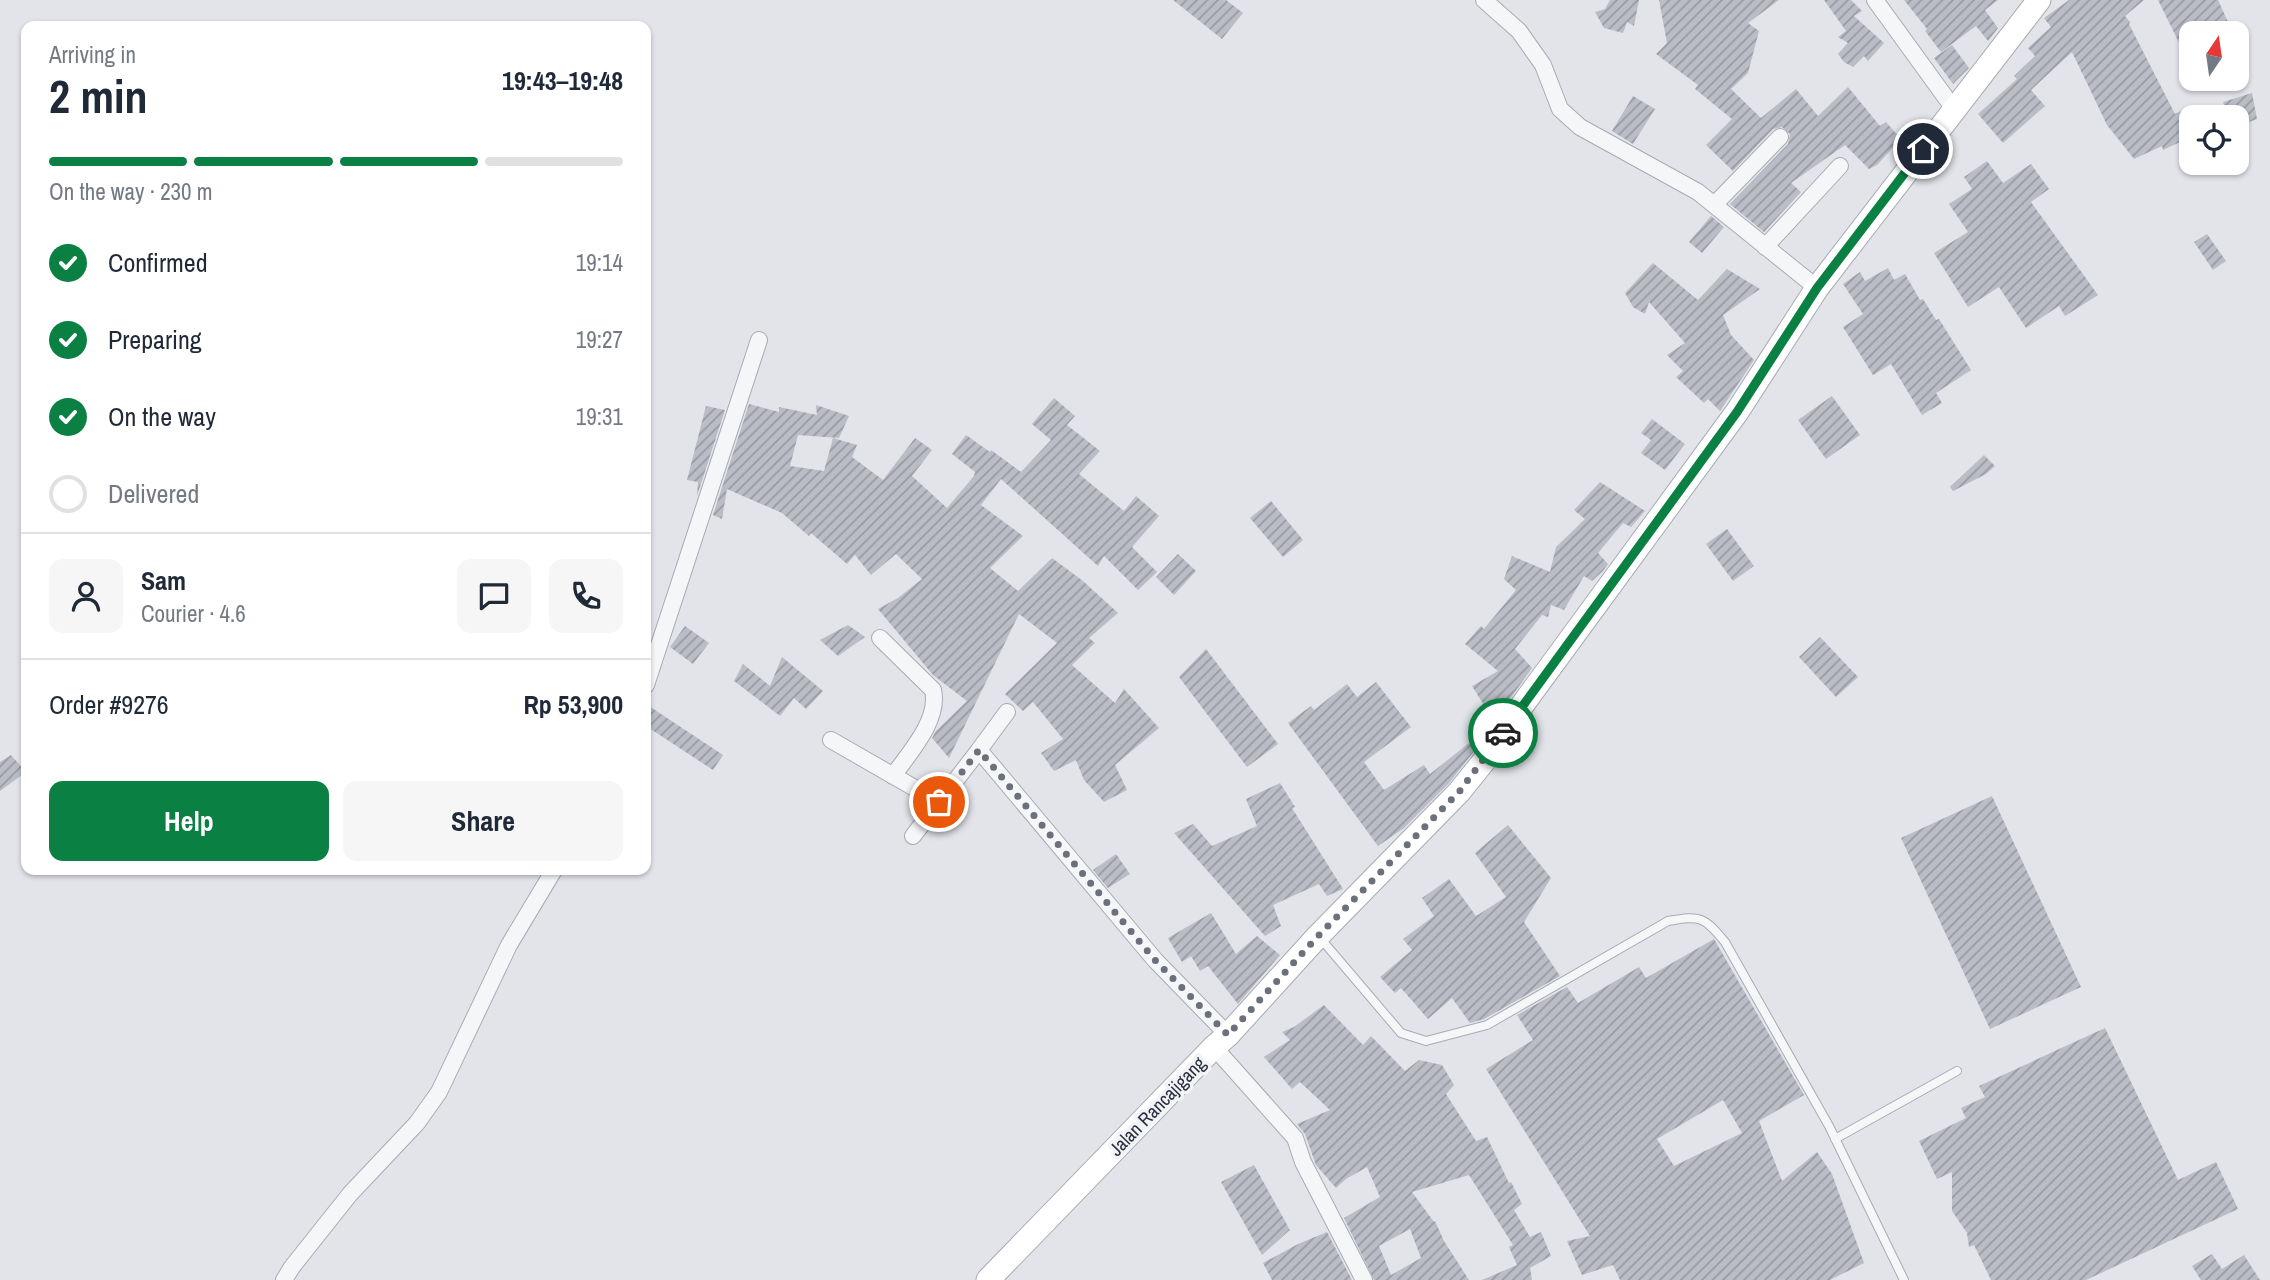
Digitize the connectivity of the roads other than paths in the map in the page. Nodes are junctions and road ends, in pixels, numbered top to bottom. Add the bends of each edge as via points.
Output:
1 (1484, 0) edge
2 (1875, 0) edge
3 (2039, 0) edge
4 (1954, 109) junction
5 (1780, 137) dead end
6 (1840, 166) dead end
7 (1714, 205) junction
8 (1765, 247) junction
9 (1817, 288) junction
10 (759, 340) dead end
11 (880, 638) dead end
12 (651, 670) edge
13 (1007, 712) dead end
14 (831, 740) dead end
15 (979, 750) junction
16 (894, 776) junction
17 (939, 802) junction
18 (914, 836) dead end
19 (551, 875) edge
20 (1318, 936) junction
21 (1221, 1041) junction
22 (1957, 1071) dead end
23 (1835, 1139) junction
24 (284, 1280) edge
25 (988, 1280) edge
26 (1364, 1280) edge
27 (1904, 1280) edge

1 - 7 street via 1519,31 1543,65 1560,109 1580,127
2 - 4 street
3 - 4 main road, Jalan Rancajigang
4 - 9 main road, Jalan Rancajigang
5 - 7 street
6 - 8 street
7 - 8 street
8 - 9 street
9 - 20 main road, Jalan Rancajigang via 1737,412 1488,755 1459,792
10 - 12 street
11 - 16 street via 933,690 935,699 923,731
13 - 15 street
14 - 16 street
15 - 17 street
15 - 21 street
16 - 17 street
17 - 18 street
19 - 24 street via 509,946 439,1092 417,1123 349,1194
20 - 21 main road, Jalan Rancajigang
20 - 23 lane via 1401,1033 1426,1041 1487,1025 1668,921 1690,917 1708,922 1725,942
21 - 25 main road, Jalan Rancajigang
21 - 26 street via 1295,1138
22 - 23 lane
23 - 27 lane

